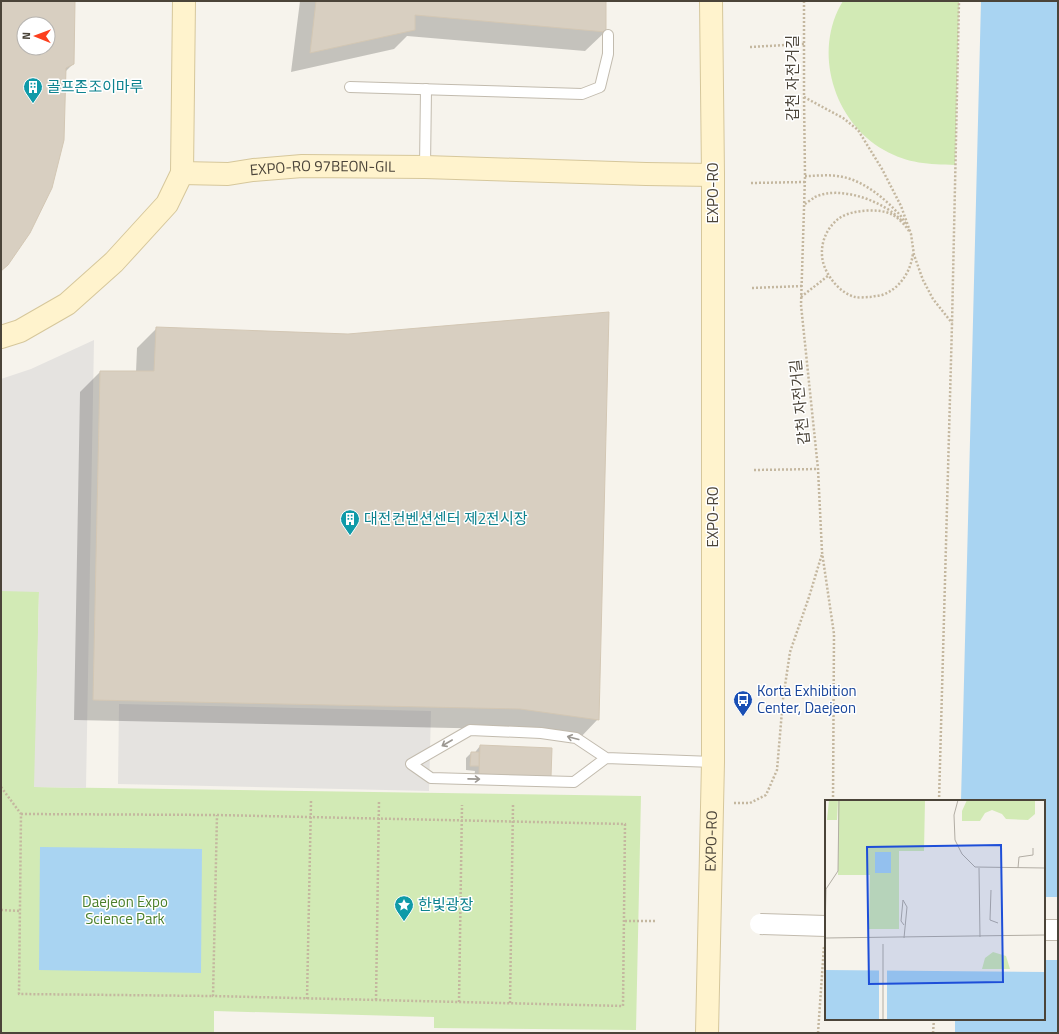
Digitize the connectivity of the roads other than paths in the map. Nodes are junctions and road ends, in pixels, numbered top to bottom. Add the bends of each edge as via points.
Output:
1 (184, 1) edge
2 (711, 1) edge
3 (608, 35) dead end
4 (350, 87) dead end
5 (426, 89) junction
6 (425, 167) junction
7 (182, 173) junction
8 (713, 174) junction
9 (1, 338) edge
10 (606, 758) junction
11 (713, 762) junction
12 (754, 924) dead end
13 (1045, 930) edge
14 (1058, 930) edge
15 (825, 933) edge
16 (707, 1033) edge

1 - 7 main road
2 - 8 main road, EXPO-RO
3 - 5 lane via 608,54 600,87 582,94
4 - 5 lane
5 - 6 lane
6 - 7 main road, EXPO-RO 97BEON-GIL via 302,166 228,174
6 - 8 main road, EXPO-RO 97BEON-GIL
7 - 9 main road via 166,204 114,262 66,304 20,331
8 - 11 main road, EXPO-RO
10 -> 10 lane via 576,738 541,733 470,730 411,764 431,778 574,782
10 - 11 lane
11 - 16 main road, EXPO-RO
12 - 15 street, bridge
13 - 14 street

